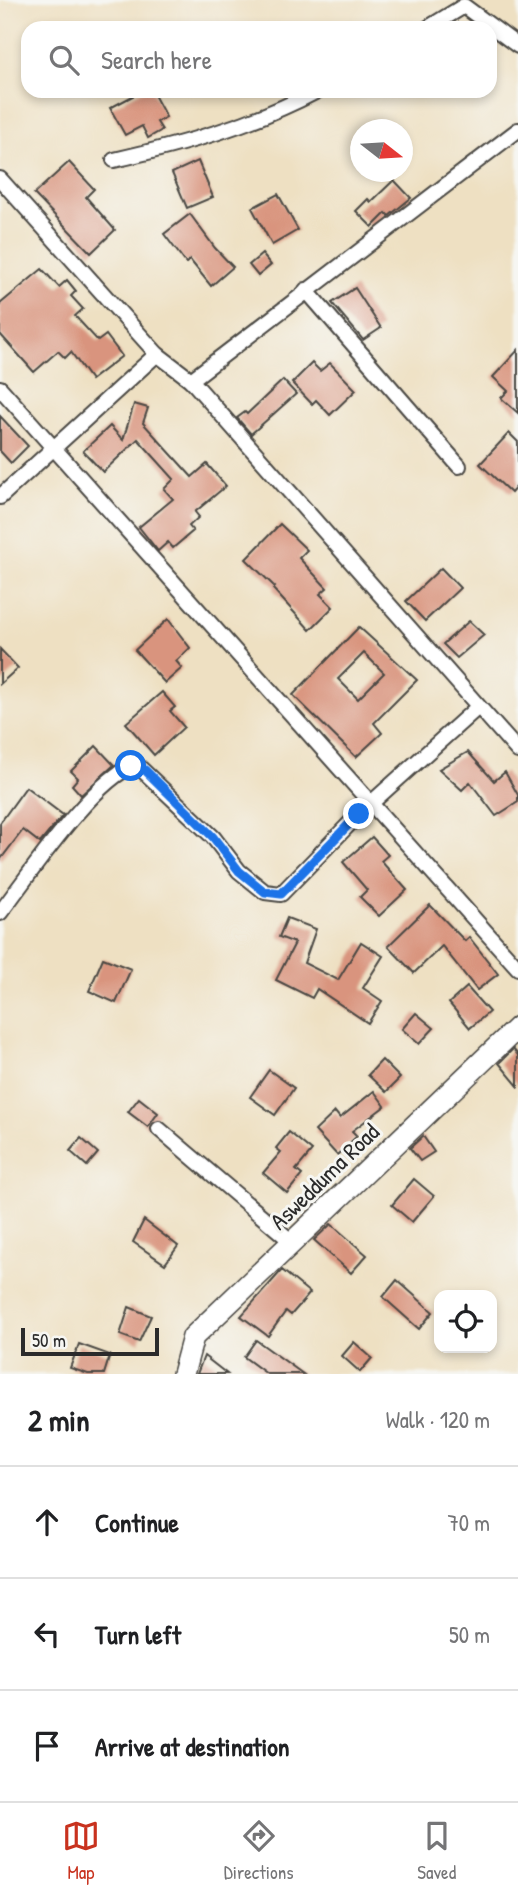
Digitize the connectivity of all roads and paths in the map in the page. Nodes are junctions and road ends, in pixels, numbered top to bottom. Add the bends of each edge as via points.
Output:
1 (460, 3) edge
2 (437, 21) edge
3 (484, 21) edge
4 (497, 30) edge
5 (518, 46) edge
6 (304, 98) edge
7 (518, 130) edge
8 (114, 160) dead end
9 (0, 179) edge
10 (306, 290) junction
11 (158, 354) junction
12 (191, 380) junction
13 (0, 388) edge
14 (54, 447) junction
15 (459, 466) dead end
16 (0, 497) edge
17 (478, 707) junction
18 (518, 751) edge
19 (372, 803) junction
20 (0, 913) edge
21 (518, 968) edge
22 (518, 1027) edge
23 (159, 1129) dead end
24 (292, 1242) junction
25 (183, 1374) edge

1 - 2 street
1 - 3 street
4 - 5 street
6 - 8 street via 193,143
7 - 10 street
9 - 11 street
10 - 12 street
10 - 15 street
11 - 12 street
11 - 14 street
12 - 17 street
13 - 14 street
14 - 16 street
14 - 19 street
17 - 18 street
17 - 19 street
19 - 20 street via 281,894 265,892 136,764 110,780
19 - 21 street
22 - 24 street, Aswedduma Road
23 - 24 street
24 - 25 street, Aswedduma Road via 193,1337

